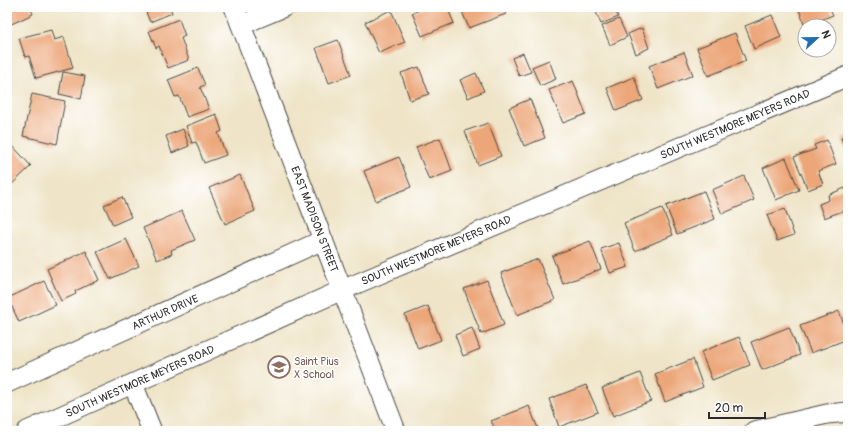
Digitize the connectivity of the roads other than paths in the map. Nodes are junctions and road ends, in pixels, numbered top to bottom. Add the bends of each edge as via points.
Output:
1 (234, 7) edge
2 (284, 7) edge
3 (241, 25) junction
4 (848, 76) edge
5 (323, 240) junction
6 (342, 290) junction
7 (7, 383) edge
8 (133, 384) junction
9 (848, 412) edge
10 (27, 431) edge
11 (152, 431) edge
12 (396, 431) edge
13 (754, 431) edge

1 - 3 street, EAST MADISON STREET
2 - 3 street
3 - 5 street, EAST MADISON STREET
4 - 6 street, SOUTH WESTMORE MEYERS ROAD
5 - 6 street, EAST MADISON STREET
5 - 7 street, ARTHUR DRIVE
6 - 8 street, SOUTH WESTMORE MEYERS ROAD
6 - 12 street, EAST MADISON STREET
8 - 10 street, SOUTH WESTMORE MEYERS ROAD
8 - 11 street
9 - 13 street via 827,414

